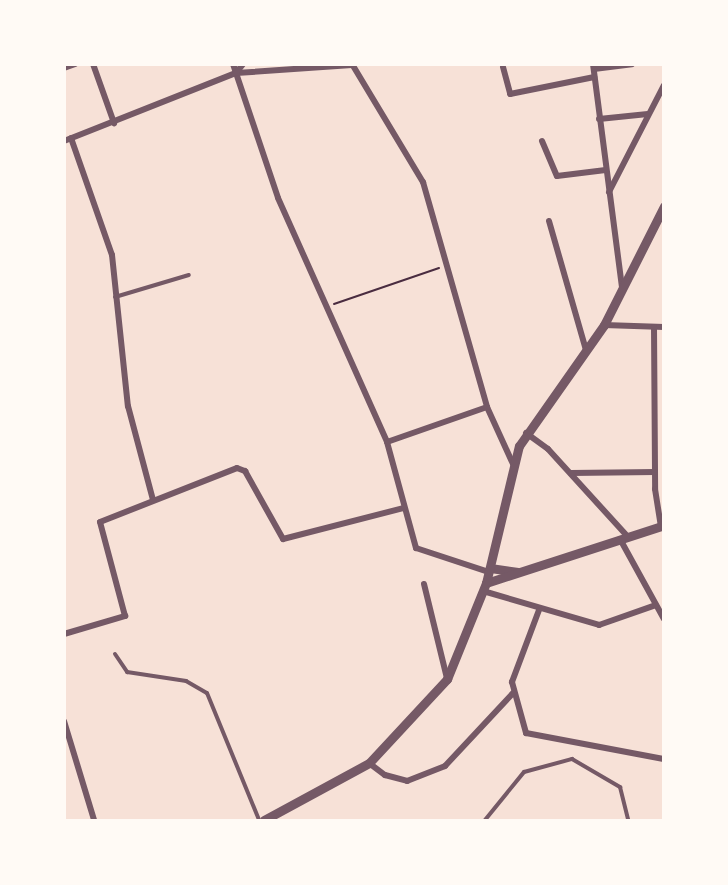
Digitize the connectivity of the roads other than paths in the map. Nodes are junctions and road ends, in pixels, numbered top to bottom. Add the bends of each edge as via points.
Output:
1 (75, 64) edge
2 (93, 64) edge
3 (233, 64) edge
4 (243, 64) edge
5 (352, 64) edge
6 (632, 64) edge
7 (503, 67) dead end
8 (593, 67) edge
9 (64, 68) edge
10 (236, 73) junction
11 (594, 77) junction
12 (663, 85) edge
13 (648, 114) junction
14 (600, 119) junction
15 (114, 123) junction
16 (68, 140) edge
17 (542, 141) dead end
18 (606, 170) junction
19 (609, 193) junction
20 (663, 206) edge
21 (549, 220) dead end
22 (189, 275) dead end
23 (623, 293) junction
24 (115, 298) junction
25 (604, 325) junction
26 (654, 327) junction
27 (663, 327) edge
28 (586, 350) junction
29 (488, 407) junction
30 (526, 433) junction
31 (387, 442) junction
32 (513, 464) junction
33 (655, 472) junction
34 (571, 473) junction
35 (655, 489) junction
36 (663, 489) edge
37 (153, 500) junction
38 (404, 508) junction
39 (662, 525) edge
40 (624, 538) junction
41 (489, 570) junction
42 (521, 572) junction
43 (424, 584) dead end
44 (485, 587) junction
45 (656, 605) junction
46 (539, 610) junction
47 (663, 619) edge
48 (64, 634) edge
49 (115, 654) dead end
50 (447, 679) junction
51 (513, 693) junction
52 (64, 721) edge
53 (663, 759) edge
54 (369, 763) junction
55 (94, 820) edge
56 (259, 820) edge
57 (264, 820) edge
58 (485, 820) edge
59 (628, 820) edge

1 - 9 street
2 - 15 street
3 - 10 street
4 - 10 street
5 - 10 street
5 - 29 street via 423,182
6 - 8 street
7 - 11 street via 506,90 519,95
8 - 11 street
10 - 15 street
10 - 31 street via 278,198
11 - 14 street
12 - 13 street
13 - 14 street
13 - 19 street
14 - 18 street
15 - 16 street
16 - 24 street via 112,255
17 - 18 street via 557,176
18 - 19 street
19 - 23 street
20 - 23 street
21 - 28 street
22 - 24 lane
23 - 25 street
24 - 37 street via 136,450
25 - 26 street
25 - 28 street
26 - 27 street
26 - 33 street
28 - 30 street
29 - 31 street
29 - 32 street
30 - 32 street
30 - 34 street
31 - 38 street
32 - 41 street
33 - 34 street
33 - 35 street
34 - 40 street
35 - 36 street
35 - 39 street
37 - 38 street via 241,468 283,538
37 - 48 street via 100,522 124,618
38 - 41 street via 418,551
39 - 40 street
40 - 42 street
40 - 45 street
41 - 42 street
41 - 44 street
42 - 44 street
43 - 50 street
44 - 46 street
44 - 50 street
45 - 46 street via 599,625
45 - 47 street
46 - 51 street
49 - 56 lane via 127,672 186,681 207,693
50 - 54 street
51 - 53 street via 526,733
51 - 54 street via 445,766 407,781 385,775
52 - 55 street
54 - 57 street
58 - 59 lane via 524,772 572,759 620,787

